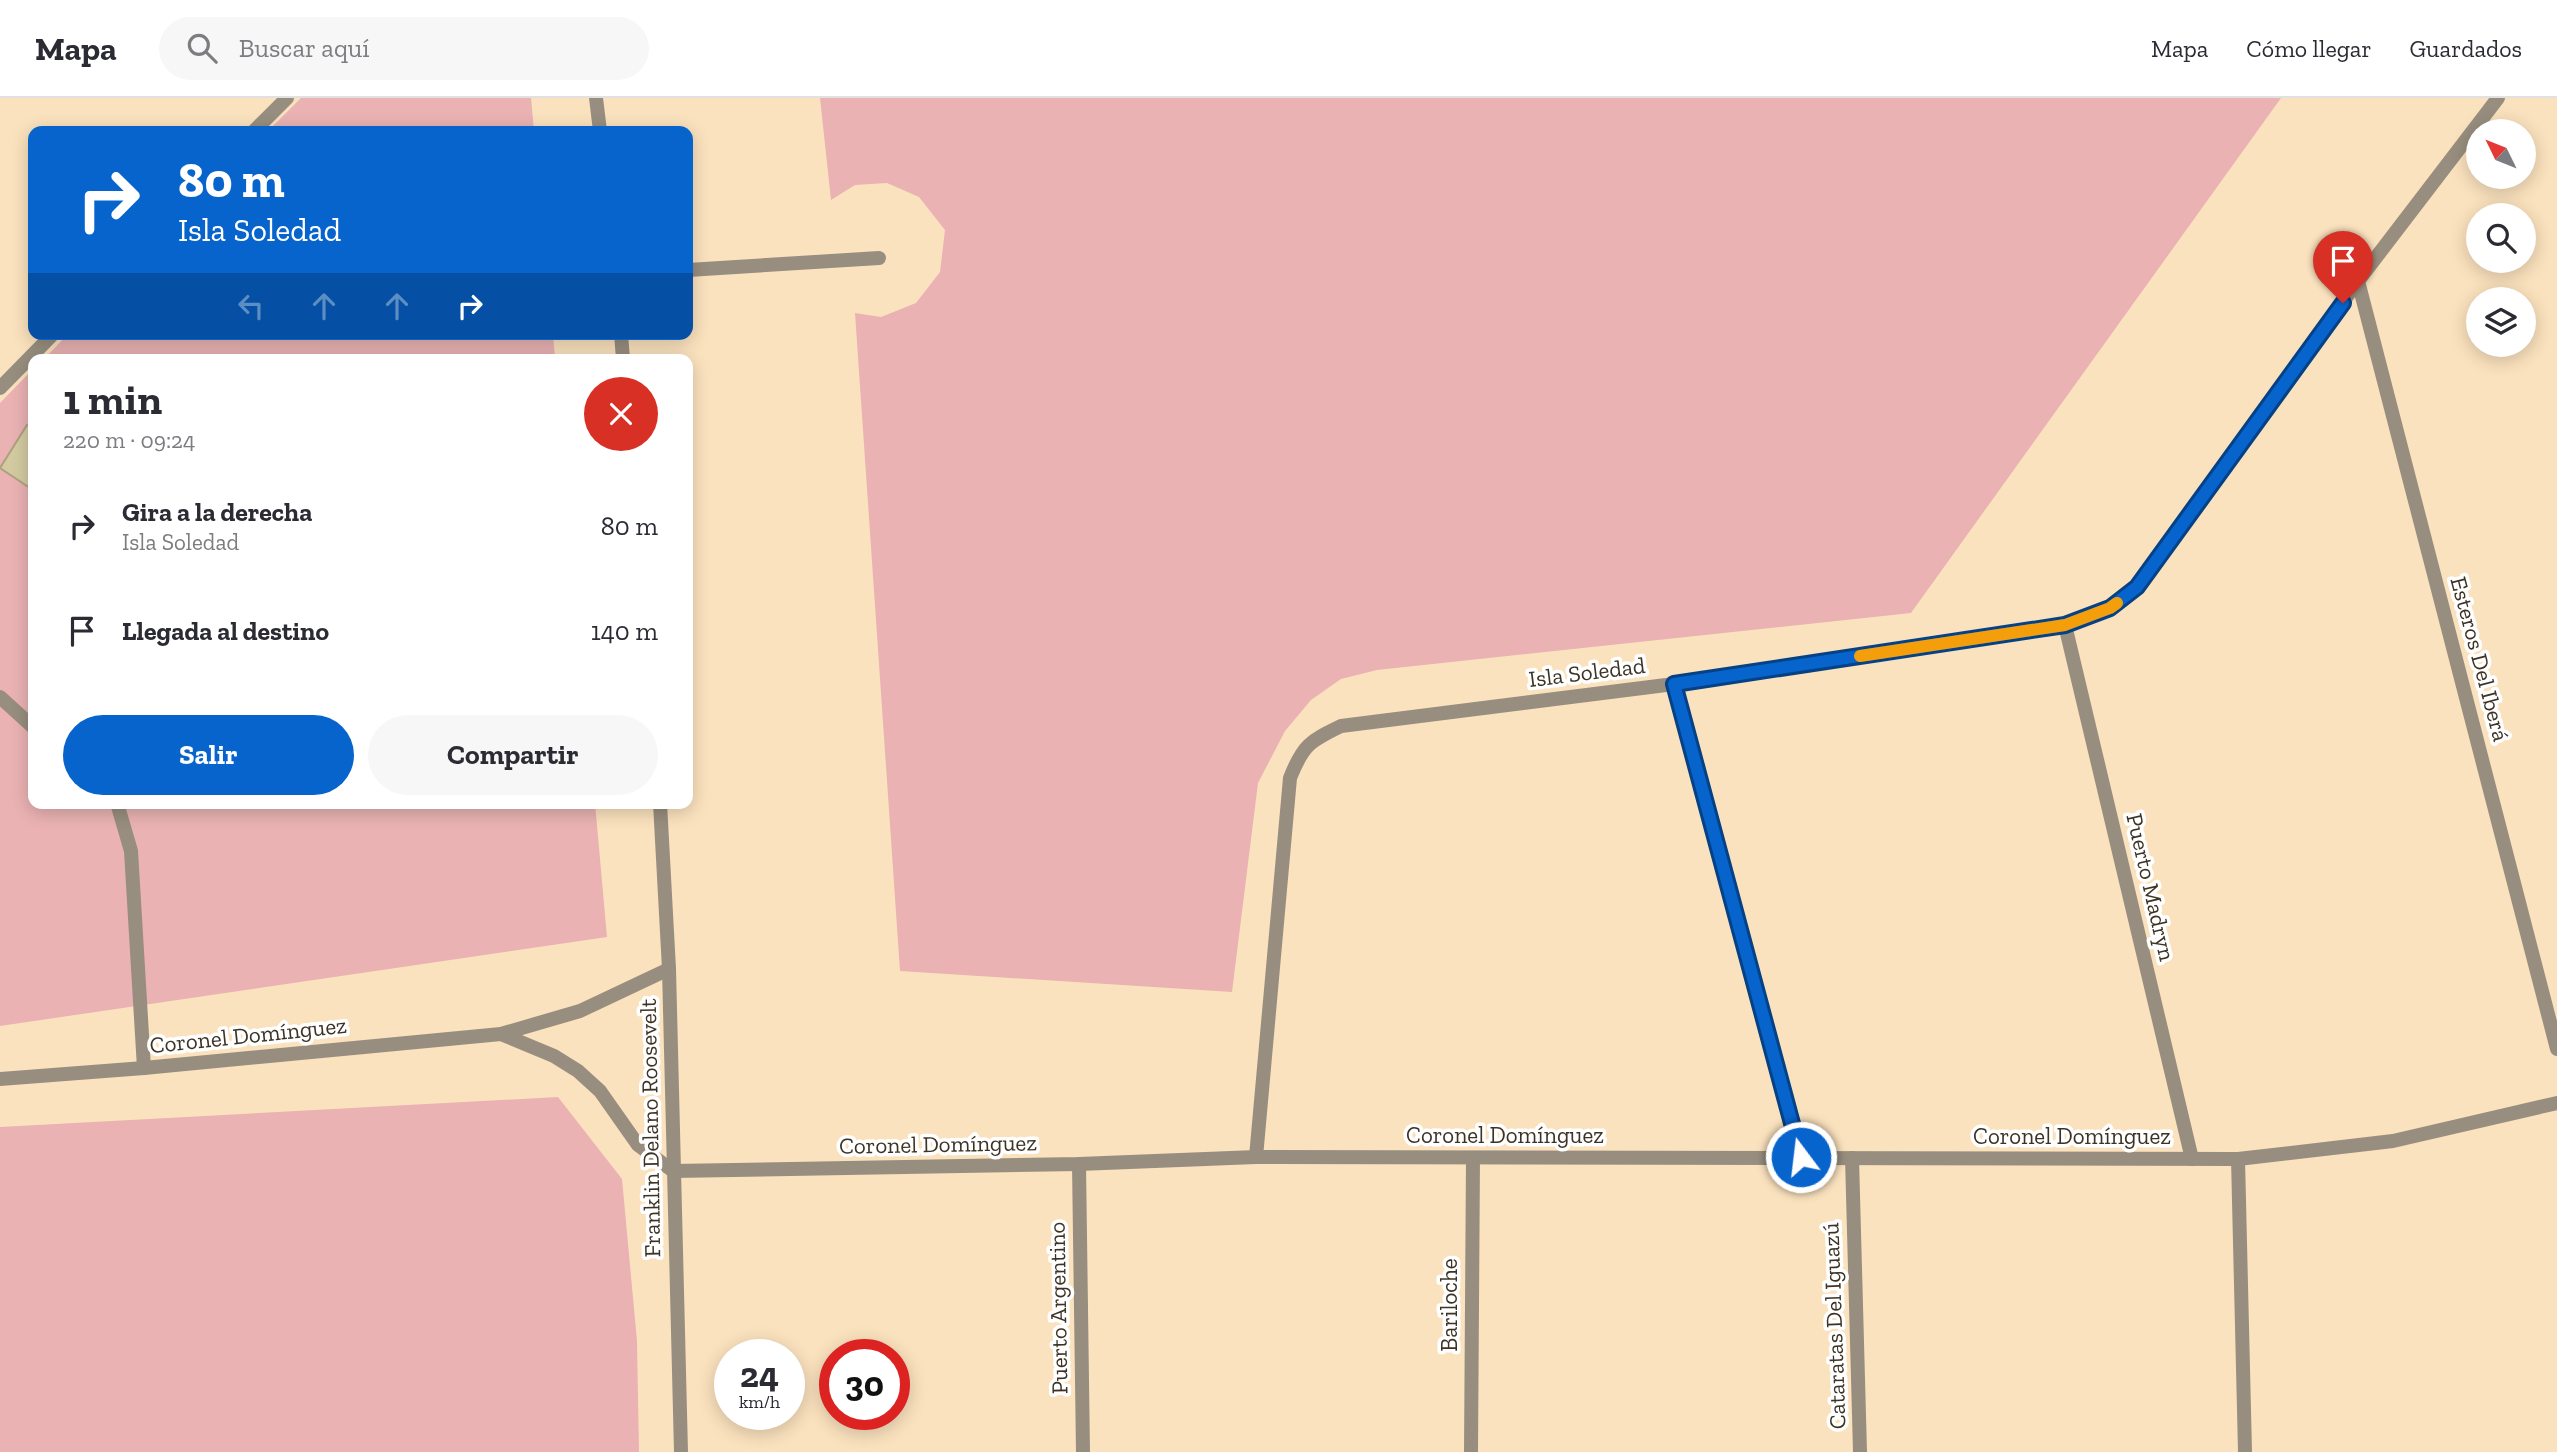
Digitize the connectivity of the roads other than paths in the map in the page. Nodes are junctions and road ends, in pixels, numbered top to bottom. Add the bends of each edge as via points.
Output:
1 (287, 98) edge
2 (596, 98) edge
3 (2498, 98) edge
4 (259, 126) edge
5 (599, 126) edge
6 (879, 258) dead end
7 (693, 270) edge
8 (2358, 281) junction
9 (47, 340) edge
10 (33, 354) edge
11 (28, 359) edge
12 (0, 388) edge
13 (2065, 625) junction
14 (1674, 684) junction
15 (0, 697) edge
16 (28, 722) edge
17 (119, 809) edge
18 (660, 809) edge
19 (669, 969) junction
20 (501, 1034) junction
21 (2557, 1049) edge
22 (144, 1068) junction
23 (0, 1079) edge
24 (2557, 1103) edge
25 (1256, 1157) junction
26 (1801, 1157) junction
27 (1852, 1157) junction
28 (1473, 1158) junction
29 (2192, 1159) junction
30 (2238, 1159) junction
31 (1079, 1164) junction
32 (673, 1171) junction
33 (681, 1452) edge
34 (1083, 1452) edge
35 (1471, 1452) edge
36 (1860, 1452) edge
37 (2245, 1452) edge

1 - 4 street
2 - 5 street
3 - 8 street, Isla Soledad
6 - 7 street
8 - 13 street, Isla Soledad via 2137,587 2110,608
8 - 21 street, Esteros Del Iberá
9 - 10 street
11 - 12 street
13 - 14 street, Isla Soledad
13 - 29 street, Puerto Madryn
14 - 25 street, Isla Soledad via 1341,726 1316,738 1300,753 1290,778
14 - 26 street
15 - 16 street
17 - 22 street via 131,851
18 - 19 street, Franklin Delano Roosevelt
19 - 20 street, Coronel Domínguez via 580,1011
19 - 32 street, Franklin Delano Roosevelt
20 - 22 street, Coronel Domínguez
20 - 32 street, Coronel Domínguez via 554,1055 578,1071 600,1091 638,1144
22 - 23 street, Coronel Domínguez
24 - 30 street, Coronel Domínguez via 2393,1141
25 - 28 street, Coronel Domínguez
25 - 31 street, Coronel Domínguez
26 - 27 street, Coronel Domínguez
26 - 28 street, Coronel Domínguez
27 - 29 street, Coronel Domínguez
27 - 36 street, Cataratas Del Iguazú
28 - 35 street, Bariloche
29 - 30 street, Coronel Domínguez
30 - 37 street
31 - 32 street, Coronel Domínguez
31 - 34 street, Puerto Argentino
32 - 33 street, Franklin Delano Roosevelt

